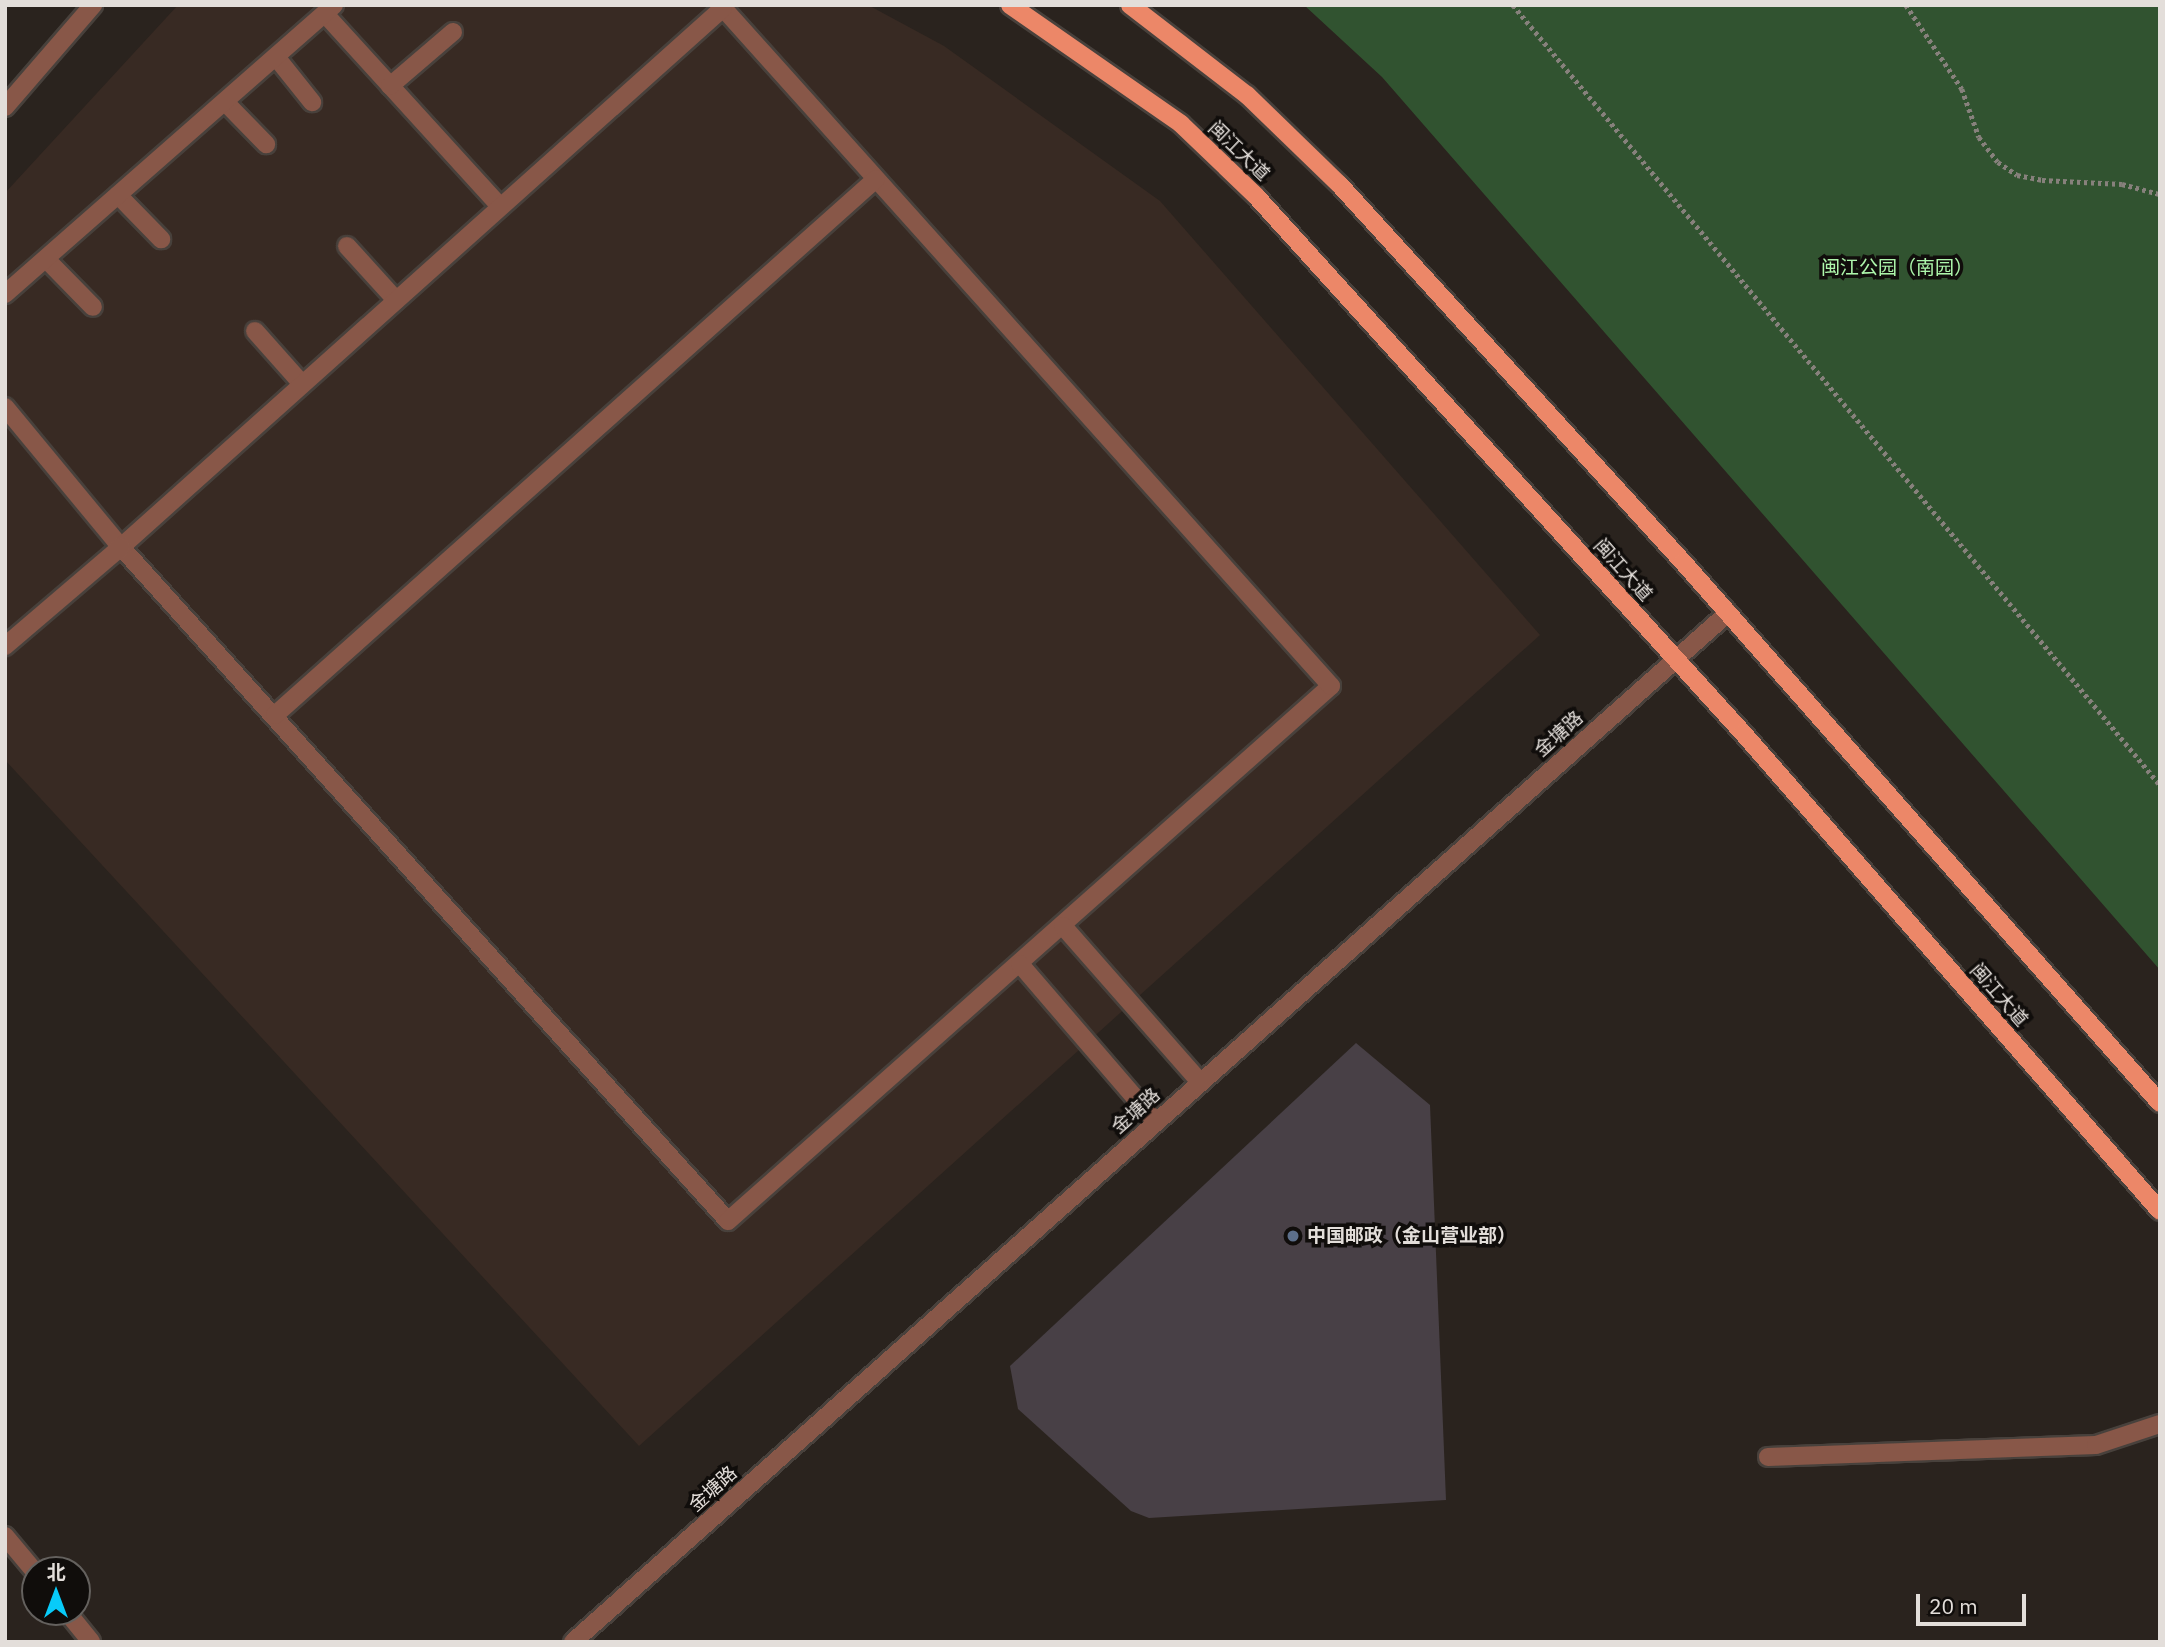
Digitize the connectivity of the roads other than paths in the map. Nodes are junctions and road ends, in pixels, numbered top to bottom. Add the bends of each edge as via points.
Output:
1 (93, 5) edge
2 (1010, 5) edge
3 (1130, 5) edge
4 (330, 10) edge
5 (453, 32) dead end
6 (276, 57) junction
7 (390, 86) junction
8 (225, 102) junction
9 (312, 102) dead end
10 (5, 107) edge
11 (266, 144) dead end
12 (876, 179) junction
13 (118, 195) junction
14 (499, 206) junction
15 (161, 239) dead end
16 (347, 246) dead end
17 (46, 259) junction
18 (5, 294) edge
19 (396, 300) junction
20 (93, 307) dead end
21 (255, 331) dead end
22 (302, 384) junction
23 (5, 407) edge
24 (121, 547) junction
25 (1728, 614) junction
26 (5, 646) edge
27 (1674, 658) junction
28 (275, 715) junction
29 (1063, 926) junction
30 (1020, 964) junction
31 (1200, 1082) junction
32 (2160, 1103) edge
33 (1156, 1122) junction
34 (2160, 1211) edge
35 (2160, 1424) edge
36 (1768, 1457) dead end
37 (5, 1536) edge
38 (22, 1556) edge
39 (573, 1642) edge

1 - 10 street
2 - 27 main road, 闽江大道 via 1181,124 1256,196
3 - 25 main road via 1247,95 1339,184
4 - 6 street
4 - 7 street
5 - 7 street
6 - 8 street
6 - 9 street
7 - 14 street
8 - 11 street
8 - 13 street
12 - 14 street via 723,8
12 - 28 street
12 - 29 street via 1331,686
13 - 15 street
13 - 17 street
14 - 19 street
16 - 19 street
17 - 18 street
17 - 20 street
19 - 22 street
21 - 22 street
22 - 24 street
23 - 24 street
24 - 26 street
24 - 28 street
25 - 27 street, 金塘路
25 - 32 main road
27 - 31 street, 金塘路
27 - 34 main road, 闽江大道
28 - 30 street via 728,1221
29 - 30 street
29 - 31 street
30 - 33 street
31 - 33 street, 金塘路
33 - 39 street, 金塘路
35 - 36 street via 2096,1445
37 - 38 street

